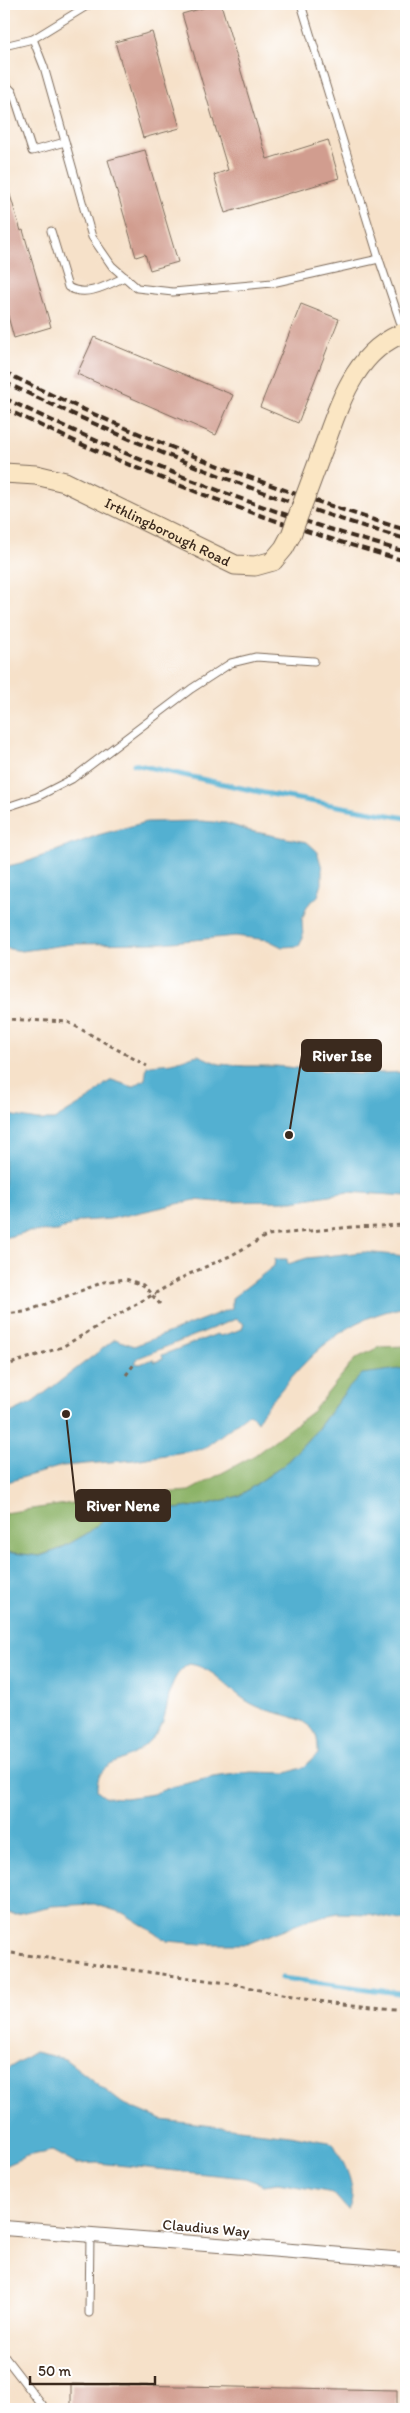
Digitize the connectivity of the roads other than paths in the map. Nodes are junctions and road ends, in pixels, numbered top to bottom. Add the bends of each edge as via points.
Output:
1 (90, 4) edge
2 (301, 4) edge
3 (33, 39) junction
4 (4, 46) edge
5 (4, 83) edge
6 (65, 142) junction
7 (51, 231) dead end
8 (379, 259) junction
9 (125, 277) junction
10 (405, 333) edge
11 (4, 473) edge
12 (314, 661) dead end
13 (4, 808) edge
14 (4, 2228) edge
15 (90, 2234) junction
16 (406, 2260) edge
17 (89, 2313) dead end
18 (4, 2356) edge
19 (45, 2409) edge

1 - 3 lane
2 - 8 lane
3 - 4 lane
3 - 6 lane
5 - 6 lane via 13,92 32,151
6 - 9 lane via 92,237 112,266
7 - 9 lane via 68,287 77,292 99,289
8 - 9 lane via 272,283 173,292 138,288
8 - 10 lane
10 - 11 main road, Irthlingborough Road, bridge via 384,342 364,361 345,391 291,535 273,561 255,566 235,564 64,482 36,474
12 - 13 lane via 256,657 231,664 191,689 72,779 37,797
14 - 15 street, Claudius Way
15 - 16 street, Claudius Way
15 - 17 lane
18 - 19 lane

